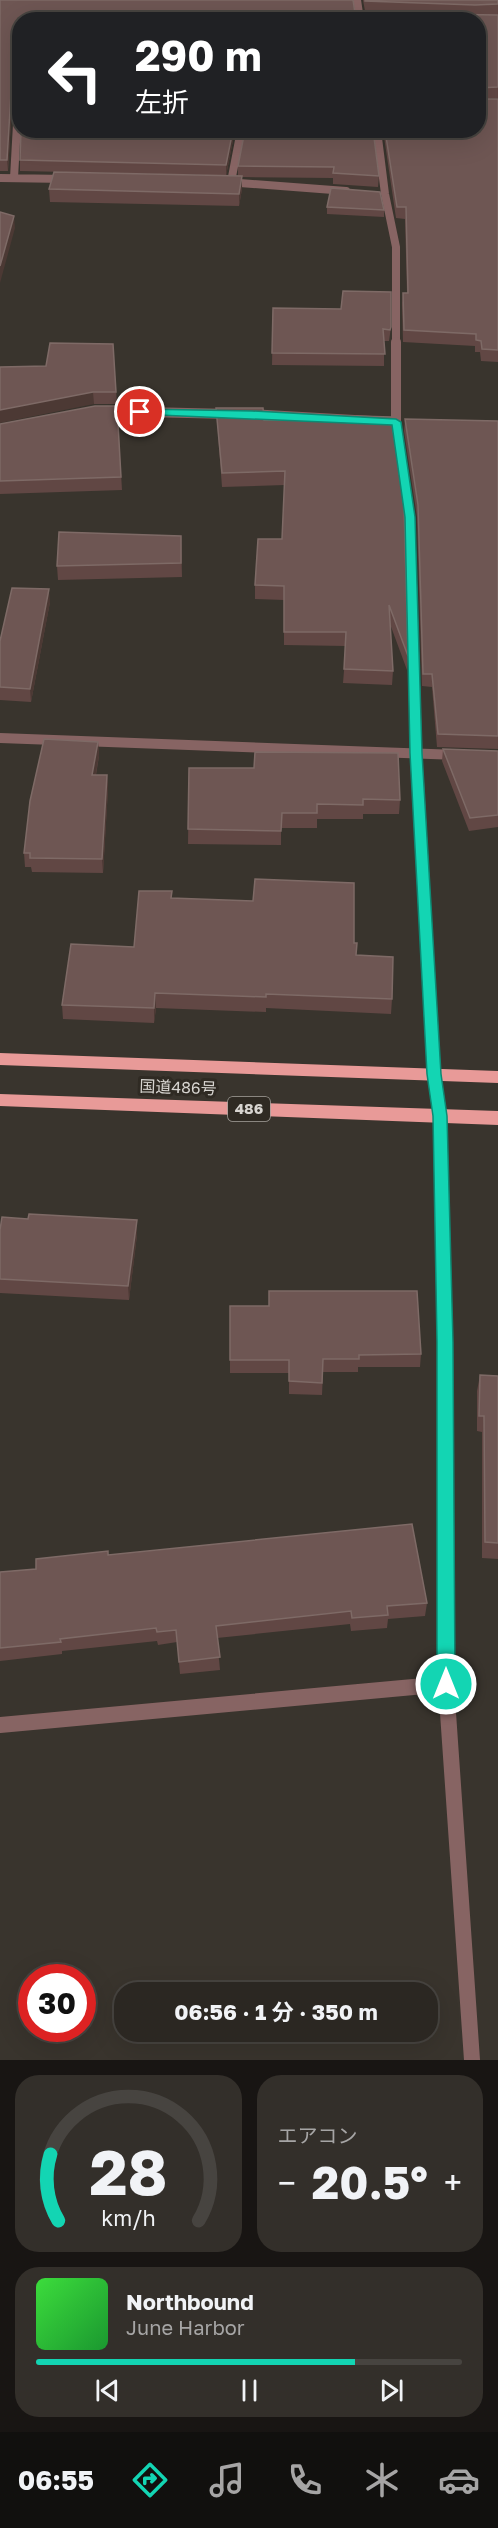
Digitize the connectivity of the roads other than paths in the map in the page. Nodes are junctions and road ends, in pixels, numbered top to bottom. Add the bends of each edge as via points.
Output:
1 (16, 138) edge
2 (239, 138) edge
3 (377, 138) edge
4 (0, 178) edge
5 (14, 178) junction
6 (83, 179) edge
7 (219, 182) edge
8 (231, 182) junction
9 (361, 192) edge
10 (373, 193) edge
11 (385, 194) junction
12 (95, 411) edge
13 (396, 422) junction
14 (407, 423) edge
15 (0, 738) edge
16 (416, 753) junction
17 (475, 756) edge
18 (0, 1059) edge
19 (434, 1074) junction
20 (498, 1077) edge
21 (0, 1100) edge
22 (440, 1116) junction
23 (498, 1118) edge
24 (446, 1684) junction
25 (0, 1725) edge
26 (472, 2060) edge

1 - 5 street
2 - 8 street
3 - 11 street
4 - 5 street
5 - 6 street
7 - 8 street
8 - 9 street
10 - 11 street
11 - 13 street via 396,247
12 - 13 street
13 - 14 street
13 - 16 street via 410,517
15 - 16 street
16 - 17 street
16 - 19 street
18 - 19 highway, 国道486号
19 - 20 highway, 国道486号
19 - 22 street
21 - 22 highway, 国道486号 / 486
22 - 23 highway, 国道486号 / 486
22 - 24 street
24 - 25 street
24 - 26 street

